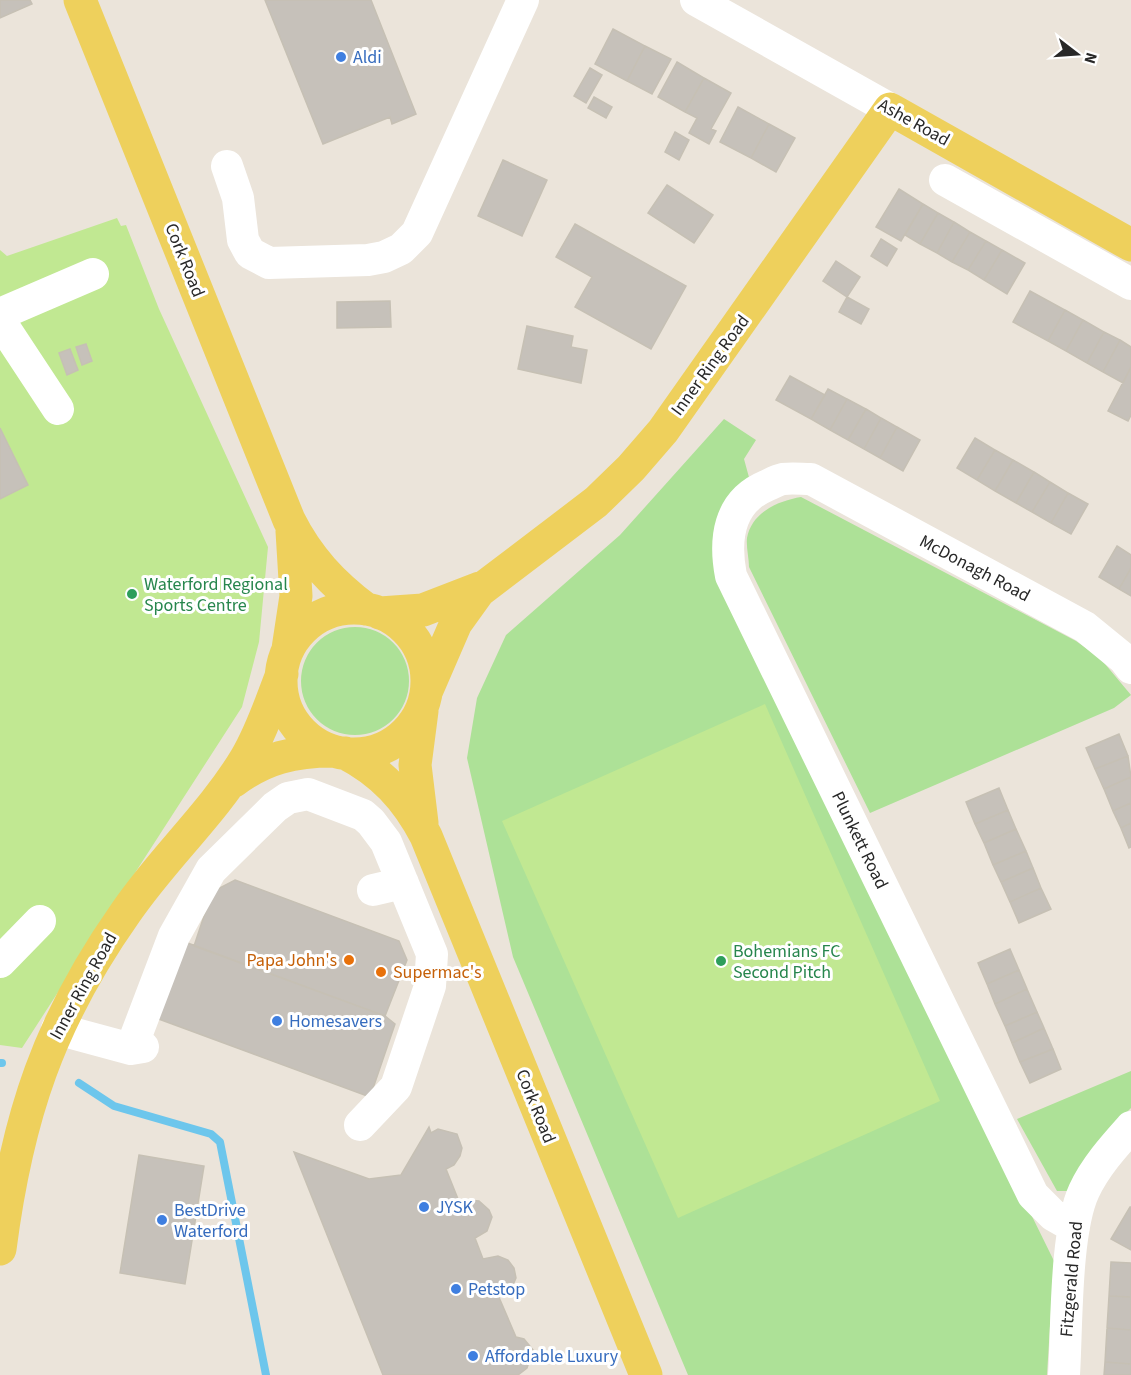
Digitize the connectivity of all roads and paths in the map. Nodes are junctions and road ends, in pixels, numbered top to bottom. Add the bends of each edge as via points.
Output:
1 (80, 0) edge
2 (523, 0) edge
3 (696, 0) edge
4 (890, 109) junction
5 (226, 166) dead end
6 (945, 180) dead end
7 (1060, 205) junction
8 (1044, 235) junction
9 (1131, 245) edge
10 (93, 274) dead end
11 (1131, 284) edge
12 (0, 314) edge
13 (0, 321) edge
14 (58, 409) dead end
15 (811, 479) joint
16 (289, 520) junction
17 (489, 583) junction
18 (373, 611) junction
19 (285, 663) junction
20 (1131, 668) edge
21 (425, 697) junction
22 (339, 752) junction
23 (225, 789) junction
24 (426, 836) junction
25 (40, 921) dead end
26 (0, 962) edge
27 (57, 1029) junction
28 (360, 1125) dead end
29 (1131, 1127) edge
30 (1074, 1227) junction
31 (0, 1249) edge
32 (646, 1375) edge
33 (1064, 1375) edge

1 - 16 main road, Cork Road
2 - 5 street via 417,233 401,249 368,260 269,263 250,253 243,240 238,198
3 - 4 street, Ashe Road
4 - 7 main road, Ashe Road
4 - 17 main road, Inner Ring Road via 704,376 646,452 582,514
6 - 8 street
7 - 8 street
7 - 9 main road, Ashe Road
8 - 11 street
10 - 12 street
13 - 14 street
15 - 20 street, McDonagh Road via 1085,627
15 - 30 street, Plunkett Road via 781,479 757,490 739,507 729,530 726,552 731,576 1033,1195 1053,1215
16 - 18 main road via 328,577
16 - 19 main road via 297,579
17 - 18 main road, Inner Ring Road via 423,610
17 - 21 main road, Inner Ring Road via 456,623
18 - 19 main road via 344,608 316,619 303,628
18 - 21 main road via 400,624 419,646 427,675
19 - 22 main road via 284,701 290,716 310,739
19 - 23 main road, Inner Ring Road via 254,744
21 - 22 main road via 408,730 397,740 370,753
21 - 24 main road via 415,765 418,804
22 - 23 main road, Inner Ring Road via 298,752 269,760 251,768
22 - 24 main road via 390,785
23 - 27 main road, Inner Ring Road via 126,911 86,973
24 - 32 main road, Cork Road
25 - 26 street
27 - 28 street via 137,1048 174,936 211,870 274,807 288,798 308,794 363,815 386,842 388,886 432,954 430,986 396,1088
27 - 31 main road, Inner Ring Road via 16,1147
29 - 30 street, Fitzgerald Road via 1085,1189
30 - 33 street, Fitzgerald Road

